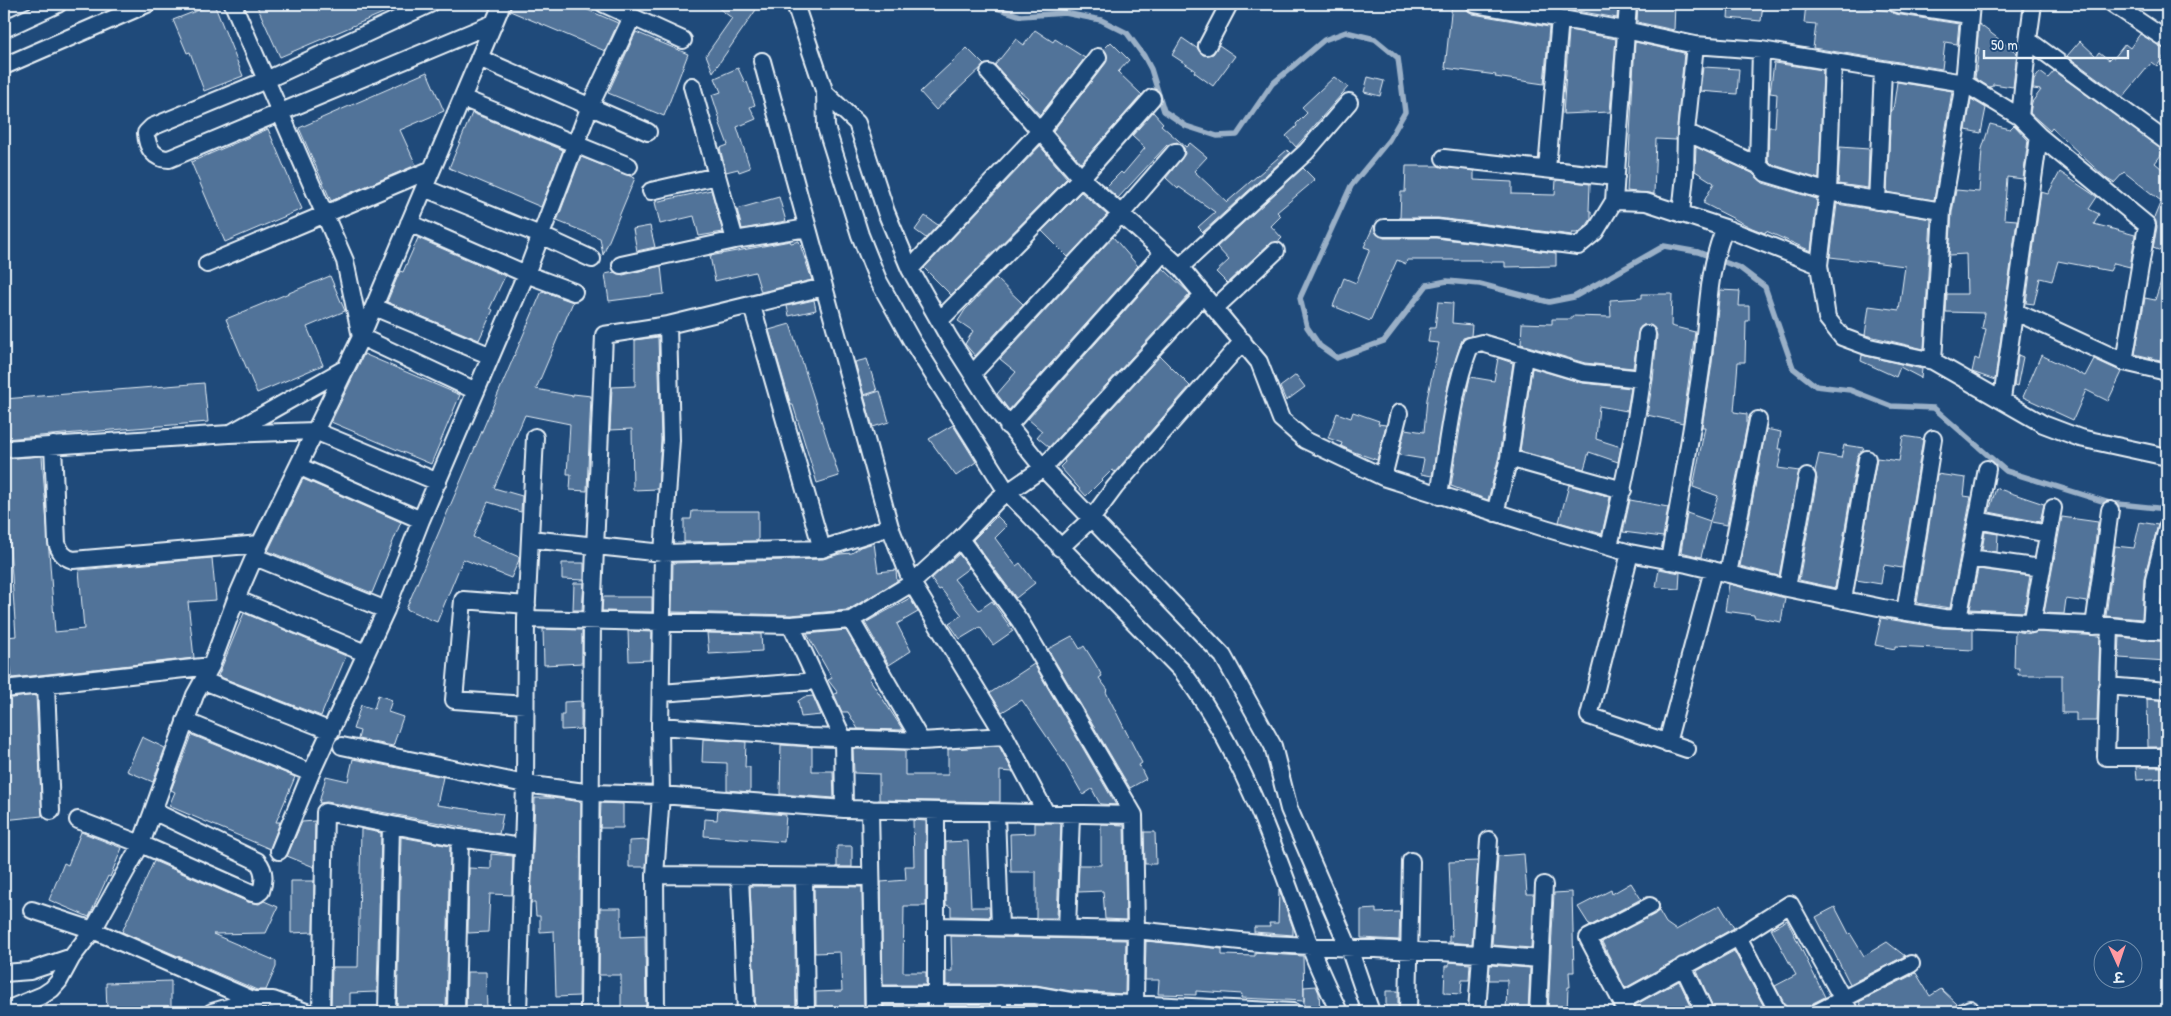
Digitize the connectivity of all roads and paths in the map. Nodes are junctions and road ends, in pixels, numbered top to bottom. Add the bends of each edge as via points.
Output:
1 (58, 4) edge
2 (147, 4) edge
3 (233, 4) edge
4 (430, 4) edge
5 (502, 4) edge
6 (604, 4) edge
7 (795, 4) edge
8 (1229, 4) edge
9 (1475, 4) edge
10 (1628, 4) edge
11 (1897, 4) edge
12 (2033, 4) edge
13 (2113, 4) edge
14 (1970, 10) edge
15 (632, 17) junction
16 (1560, 18) junction
17 (494, 23) junction
18 (4, 29) edge
19 (1625, 30) junction
20 (683, 40) dead end
21 (2028, 40) junction
22 (2167, 40) edge
23 (1695, 45) junction
24 (1207, 46) dead end
25 (1761, 50) junction
26 (1098, 57) dead end
27 (479, 58) junction
28 (762, 61) dead end
29 (1833, 62) junction
30 (4, 66) edge
31 (1883, 71) junction
32 (989, 73) dead end
33 (266, 80) junction
34 (1964, 83) junction
35 (692, 86) dead end
36 (825, 93) junction
37 (462, 98) junction
38 (1152, 98) dead end
39 (1349, 102) dead end
40 (590, 106) junction
41 (281, 114) junction
42 (2020, 117) junction
43 (1041, 130) junction
44 (648, 132) dead end
45 (1686, 132) junction
46 (2039, 136) junction
47 (2167, 142) edge
48 (576, 145) junction
49 (1174, 152) dead end
50 (1444, 158) dead end
51 (1758, 165) junction
52 (629, 166) dead end
53 (432, 169) junction
54 (1547, 169) junction
55 (717, 176) junction
56 (1616, 177) junction
57 (1081, 178) junction
58 (424, 188) junction
59 (651, 191) dead end
60 (1828, 192) junction
61 (1614, 201) junction
62 (1877, 201) junction
63 (1942, 212) junction
64 (324, 214) junction
65 (1121, 214) junction
66 (1681, 214) junction
67 (409, 223) junction
68 (807, 228) junction
69 (1384, 228) dead end
70 (1724, 228) junction
71 (540, 235) junction
72 (735, 240) junction
73 (1276, 251) dead end
74 (1163, 253) junction
75 (592, 259) dead end
76 (207, 264) dead end
77 (621, 265) dead end
78 (1819, 265) junction
79 (1180, 267) junction
80 (910, 269) junction
81 (526, 274) junction
82 (824, 287) junction
83 (574, 292) dead end
84 (1203, 295) junction
85 (752, 306) junction
86 (374, 307) junction
87 (1215, 308) junction
88 (2016, 312) junction
89 (940, 320) junction
90 (668, 325) junction
91 (1647, 334) dead end
92 (361, 337) junction
93 (1243, 341) junction
94 (491, 356) junction
95 (1524, 356) junction
96 (1933, 361) junction
97 (2124, 362) junction
98 (346, 368) junction
99 (2167, 372) edge
100 (972, 374) junction
101 (1644, 379) junction
102 (476, 391) junction
103 (2002, 399) junction
104 (1399, 412) dead end
105 (1758, 420) dead end
106 (1008, 426) junction
107 (315, 431) junction
108 (229, 434) junction
109 (536, 437) dead end
110 (1933, 439) dead end
111 (53, 445) junction
112 (4, 449) edge
113 (2167, 457) edge
114 (1509, 458) junction
115 (1867, 459) dead end
116 (298, 466) junction
117 (1043, 468) junction
118 (1987, 469) dead end
119 (1807, 476) dead end
120 (1383, 477) junction
121 (438, 482) junction
122 (1623, 490) junction
123 (1003, 495) junction
124 (1439, 496) junction
125 (2053, 508) dead end
126 (2110, 510) dead end
127 (1495, 513) junction
128 (1092, 518) junction
129 (421, 520) junction
130 (1977, 520) junction
131 (890, 527) junction
132 (2167, 528) edge
133 (2048, 534) junction
134 (530, 539) junction
135 (960, 539) junction
136 (1609, 546) junction
137 (595, 547) junction
138 (1060, 548) junction
139 (257, 550) junction
140 (822, 550) junction
141 (663, 553) junction
142 (1630, 553) junction
143 (1970, 558) junction
144 (1669, 560) junction
145 (2042, 568) junction
146 (1721, 572) junction
147 (912, 583) junction
148 (1787, 588) junction
149 (236, 599) junction
150 (1843, 600) junction
151 (386, 610) junction
152 (526, 612) junction
153 (1905, 612) junction
154 (1958, 619) junction
155 (592, 620) junction
156 (851, 620) junction
157 (662, 622) junction
158 (2032, 624) junction
159 (791, 625) junction
160 (2102, 626) junction
161 (2159, 631) edge
162 (365, 653) junction
163 (207, 673) junction
164 (816, 681) junction
165 (46, 684) junction
166 (2108, 686) junction
167 (4, 689) edge
168 (2167, 691) edge
169 (660, 693) junction
170 (525, 705) junction
171 (185, 722) junction
172 (660, 726) junction
173 (332, 731) junction
174 (1005, 736) junction
175 (843, 738) junction
176 (921, 740) junction
177 (1667, 742) junction
178 (342, 746) dead end
179 (1687, 749) dead end
180 (2167, 757) edge
181 (311, 772) junction
182 (524, 784) junction
183 (592, 793) junction
184 (660, 795) junction
185 (844, 809) junction
186 (870, 809) junction
187 (51, 811) dead end
188 (153, 811) junction
189 (936, 811) junction
190 (996, 813) junction
191 (1046, 813) junction
192 (1071, 815) junction
193 (1134, 815) junction
194 (78, 820) dead end
195 (392, 825) junction
196 (460, 838) junction
197 (1489, 840) dead end
198 (141, 844) junction
199 (522, 848) junction
200 (279, 851) dead end
201 (1410, 861) dead end
202 (655, 875) junction
203 (740, 877) junction
204 (871, 877) junction
205 (804, 878) junction
206 (1544, 885) dead end
207 (1650, 906) dead end
208 (32, 910) dead end
209 (936, 926) junction
210 (1000, 927) junction
211 (1068, 929) junction
212 (93, 930) junction
213 (1136, 930) junction
214 (1738, 937) junction
215 (1310, 946) junction
216 (1348, 948) junction
217 (1408, 951) junction
218 (1481, 954) junction
219 (72, 957) junction
220 (1540, 959) junction
221 (1912, 964) dead end
222 (1683, 966) junction
223 (4, 972) edge
224 (999, 994) junction
225 (874, 995) junction
226 (254, 1000) junction
227 (936, 1004) edge
228 (1135, 1004) junction
229 (1847, 1006) edge
230 (1070, 1007) edge
231 (1625, 1007) edge
232 (4, 1012) edge
233 (212, 1012) edge
234 (306, 1012) edge
235 (321, 1012) edge
236 (387, 1012) edge
237 (456, 1012) edge
238 (518, 1012) edge
239 (589, 1012) edge
240 (656, 1012) edge
241 (746, 1012) edge
242 (806, 1012) edge
243 (874, 1012) edge
244 (999, 1012) edge
245 (1293, 1012) edge
246 (1339, 1012) edge
247 (1371, 1012) edge
248 (1408, 1012) edge
249 (1477, 1012) edge
250 (1538, 1012) edge
251 (1705, 1012) edge
252 (1778, 1012) edge
253 (1818, 1012) edge

1 - 18 street
2 - 30 street
3 - 33 street
4 - 33 street
5 - 17 street
6 - 15 street
7 - 36 street
8 - 24 street
9 - 16 street
10 - 19 street
11 - 14 street
12 - 21 street
13 - 22 street
14 - 34 street
15 - 20 street
15 - 40 street
16 - 19 street
16 - 54 street
17 - 27 street
17 - 41 street
19 - 23 street
19 - 56 street
21 - 42 street
21 - 47 street
23 - 25 street
23 - 45 street
25 - 29 street
25 - 51 street
26 - 43 street
27 - 37 street
27 - 40 street
28 - 68 street
29 - 31 street
29 - 60 street
31 - 34 street
31 - 62 street
32 - 43 street
33 - 41 street
33 - 41 street via 152,127 146,133 147,142 153,154 169,159
34 - 42 street
34 - 63 street
35 - 55 street
36 - 80 street via 857,123 886,212
36 - 123 street via 826,127 860,235 878,280
37 - 48 street
37 - 53 street
38 - 57 street
39 - 79 street via 1306,152
40 - 44 street
40 - 48 street
41 - 64 street
42 - 46 street
43 - 57 street
43 - 80 street
45 - 51 street
45 - 66 street
46 - 88 street
46 - 97 street via 2147,225
48 - 52 street
48 - 71 street
49 - 65 street
50 - 54 street
51 - 60 street via 1766,173
53 - 58 street
53 - 64 street
54 - 56 street
55 - 59 street
55 - 72 street
56 - 61 street
57 - 65 street
57 - 89 street
58 - 67 street
58 - 71 street
60 - 62 street
60 - 78 street
61 - 66 street via 1646,202
61 - 69 street via 1595,232 1578,246 1437,228
62 - 63 street
63 - 96 street
64 - 76 street
64 - 92 street via 345,261
65 - 74 street
65 - 100 street
66 - 70 street
67 - 81 street
67 - 86 street
68 - 72 street
68 - 82 street
70 - 78 street
70 - 144 street via 1710,282 1702,364
71 - 75 street
71 - 81 street
72 - 77 street
73 - 87 street
74 - 79 street
74 - 106 street
78 - 96 street via 1827,318 1842,337 1869,348
79 - 84 street
80 - 89 street
81 - 83 street
81 - 94 street
82 - 85 street
82 - 131 street
84 - 87 street
84 - 117 street
85 - 90 street
85 - 140 street
86 - 92 street
86 - 94 street
87 - 93 street
88 - 97 street
88 - 103 street
89 - 100 street
90 - 137 street via 604,335
90 - 141 street via 670,440
91 - 101 street
92 - 98 street
92 - 102 street
93 - 120 street via 1259,362 1281,419 1304,440
93 - 128 street via 1115,487
94 - 102 street
95 - 101 street via 1583,373
95 - 114 street
95 - 124 street via 1482,343 1470,346 1452,414
96 - 103 street
97 - 99 street
98 - 107 street
98 - 108 street
100 - 106 street
101 - 122 street
102 - 121 street
103 - 113 street via 2042,424 2080,438
104 - 120 street
105 - 146 street
106 - 117 street
107 - 108 street
107 - 116 street
107 - 121 street
108 - 111 street
109 - 134 street
110 - 153 street
111 - 112 street
111 - 139 street via 57,543 59,550 68,558
114 - 122 street
114 - 127 street
115 - 150 street
116 - 129 street
116 - 139 street
117 - 123 street
117 - 128 street
118 - 130 street
119 - 148 street
120 - 124 street
121 - 129 street
122 - 136 street
123 - 135 street
123 - 138 street
124 - 127 street
125 - 133 street
126 - 160 street
127 - 136 street
128 - 138 street
128 - 216 street via 1222,656 1273,746 1289,809
129 - 151 street
130 - 133 street
130 - 143 street
131 - 140 street
131 - 147 street
132 - 161 street via 2154,580
133 - 145 street
134 - 137 street
134 - 152 street
135 - 147 street
135 - 193 street via 1020,621
136 - 142 street
137 - 141 street
137 - 155 street
138 - 215 street via 1182,671 1203,699 1242,770
139 - 149 street
139 - 151 street
140 - 141 street
141 - 157 street
142 - 144 street
142 - 177 street via 1589,716
143 - 145 street
143 - 154 street
144 - 146 street
145 - 158 street
146 - 148 street
146 - 177 street
147 - 156 street
147 - 174 street
148 - 150 street
149 - 162 street
149 - 163 street
150 - 153 street
151 - 162 street
152 - 155 street
152 - 170 street
152 - 170 street via 463,600 454,700
153 - 154 street
154 - 158 street
155 - 157 street
155 - 183 street
156 - 159 street
156 - 176 street
157 - 159 street
157 - 169 street
158 - 160 street
159 - 164 street
160 - 161 street
160 - 166 street
162 - 173 street
163 - 165 street
163 - 171 street
163 - 173 street
164 - 169 street
164 - 175 street
165 - 167 street
165 - 187 street
166 - 168 street
166 - 180 street via 2106,757
169 - 172 street
170 - 182 street
171 - 181 street
171 - 188 street
172 - 175 street
172 - 184 street
173 - 181 street
174 - 176 street
174 - 191 street
175 - 176 street
175 - 185 street
177 - 179 street
178 - 182 street
181 - 200 street
182 - 183 street
182 - 199 street
183 - 184 street
183 - 239 street
184 - 185 street
184 - 202 street
185 - 186 street
186 - 189 street
186 - 204 street
188 - 198 street
188 - 198 street via 257,861 264,875 261,891 252,893
189 - 190 street
189 - 209 street
190 - 191 street
190 - 210 street
191 - 192 street
192 - 193 street
192 - 211 street
193 - 213 street
194 - 198 street
195 - 196 street
195 - 235 street via 325,812
195 - 236 street
196 - 199 street
196 - 237 street
197 - 218 street
198 - 212 street
199 - 238 street
201 - 217 street
202 - 203 street
202 - 240 street
203 - 205 street
203 - 241 street
204 - 205 street
204 - 225 street
205 - 242 street
206 - 220 street
207 - 231 street via 1588,938
208 - 212 street
209 - 210 street
209 - 227 street
210 - 211 street
211 - 213 street
212 - 219 street
212 - 226 street
213 - 215 street
213 - 228 street
214 - 222 street
214 - 229 street via 1790,904
214 - 252 street
215 - 216 street
215 - 246 street
216 - 217 street
216 - 247 street
217 - 218 street
217 - 248 street
218 - 220 street
218 - 249 street
219 - 223 street via 30,971
219 - 232 street via 52,989
220 - 250 street
221 - 229 street
222 - 231 street
222 - 251 street
224 - 227 street
224 - 230 street via 1036,995
224 - 244 street
225 - 227 street
225 - 243 street
226 - 233 street
226 - 234 street via 274,1000
228 - 230 street
228 - 245 street
229 - 253 street

